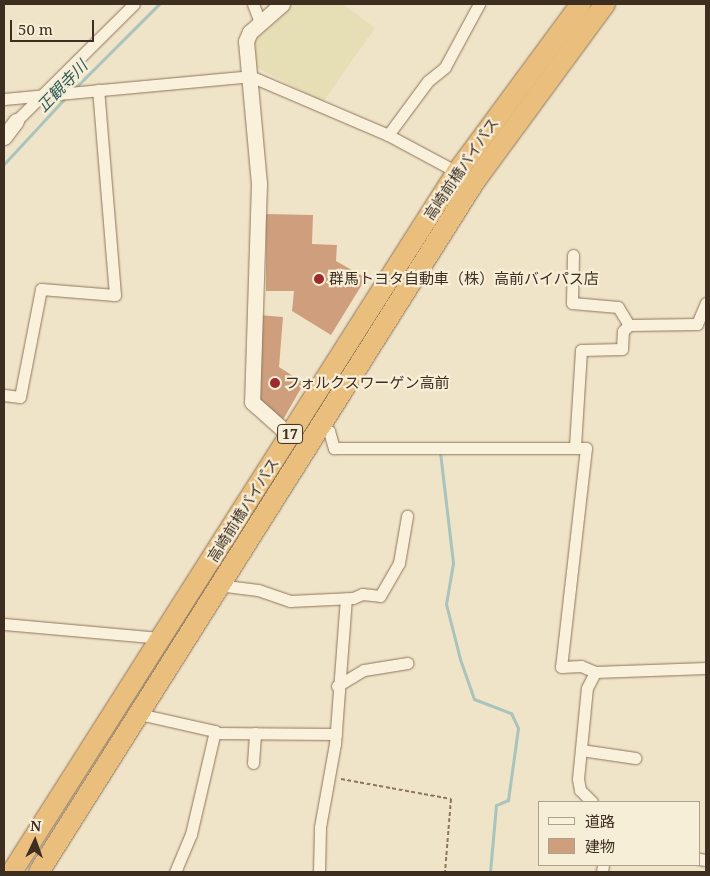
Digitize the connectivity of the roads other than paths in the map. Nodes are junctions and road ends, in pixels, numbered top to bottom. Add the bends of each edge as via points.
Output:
1 (134, 4) edge
2 (253, 4) edge
3 (282, 4) edge
4 (479, 4) edge
5 (581, 4) edge
6 (605, 4) edge
7 (260, 22) junction
8 (250, 76) junction
9 (98, 90) junction
10 (46, 95) junction
11 (20, 98) junction
12 (4, 99) edge
13 (16, 121) junction
14 (388, 135) junction
15 (4, 137) edge
16 (456, 172) junction
17 (573, 255) dead end
18 (706, 303) edge
19 (629, 325) junction
20 (4, 395) edge
21 (319, 424) junction
22 (289, 435) junction
23 (575, 446) junction
24 (407, 516) dead end
25 (218, 585) junction
26 (346, 598) junction
27 (4, 624) edge
28 (162, 638) junction
29 (407, 663) dead end
30 (706, 668) edge
31 (595, 672) junction
32 (337, 686) junction
33 (139, 714) junction
34 (214, 733) junction
35 (255, 733) junction
36 (336, 734) junction
37 (581, 750) junction
38 (635, 758) dead end
39 (253, 763) dead end
40 (591, 801) edge
41 (12, 872) edge
42 (39, 872) edge
43 (175, 872) edge
44 (319, 872) edge

1 - 10 street
2 - 7 street
3 - 7 street
4 - 14 street via 444,67 428,81
5 - 16 highway, 高崎前橋バイパス / 17
6 - 21 highway, 高崎前橋バイパス / 17 via 474,181
7 - 8 street via 246,41
8 - 9 street
8 - 14 street
8 - 22 street via 259,183 252,402
9 - 10 street
9 - 20 street via 115,295 41,289 20,397
10 - 11 street
10 - 13 street
11 - 12 street
11 - 13 street
13 - 15 street
14 - 16 street
16 - 22 highway, 高崎前橋バイパス / 17
17 - 19 street via 572,303 618,307
18 - 19 street via 696,324
19 - 23 street via 622,331 622,349 580,350
21 - 23 street via 329,431 334,448
21 - 25 highway, 高崎前橋バイパス / 17
22 - 28 highway, 高崎前橋バイパス / 17
23 - 31 street via 586,448 588,454 561,667 581,666
24 - 26 street via 399,563 380,596 362,594
25 - 26 street via 258,590 290,601
25 - 33 highway, 高崎前橋バイパス / 17
26 - 32 street
27 - 28 street
28 - 41 highway, 高崎前橋バイパス / 17
29 - 32 street via 364,670
30 - 31 street
31 - 37 street via 587,688
32 - 36 street
33 - 34 street
33 - 42 highway, 高崎前橋バイパス / 17
34 - 35 street
34 - 43 street via 191,834
35 - 36 street
35 - 39 street
36 - 44 street via 320,828
37 - 38 street
37 - 40 street via 580,790

